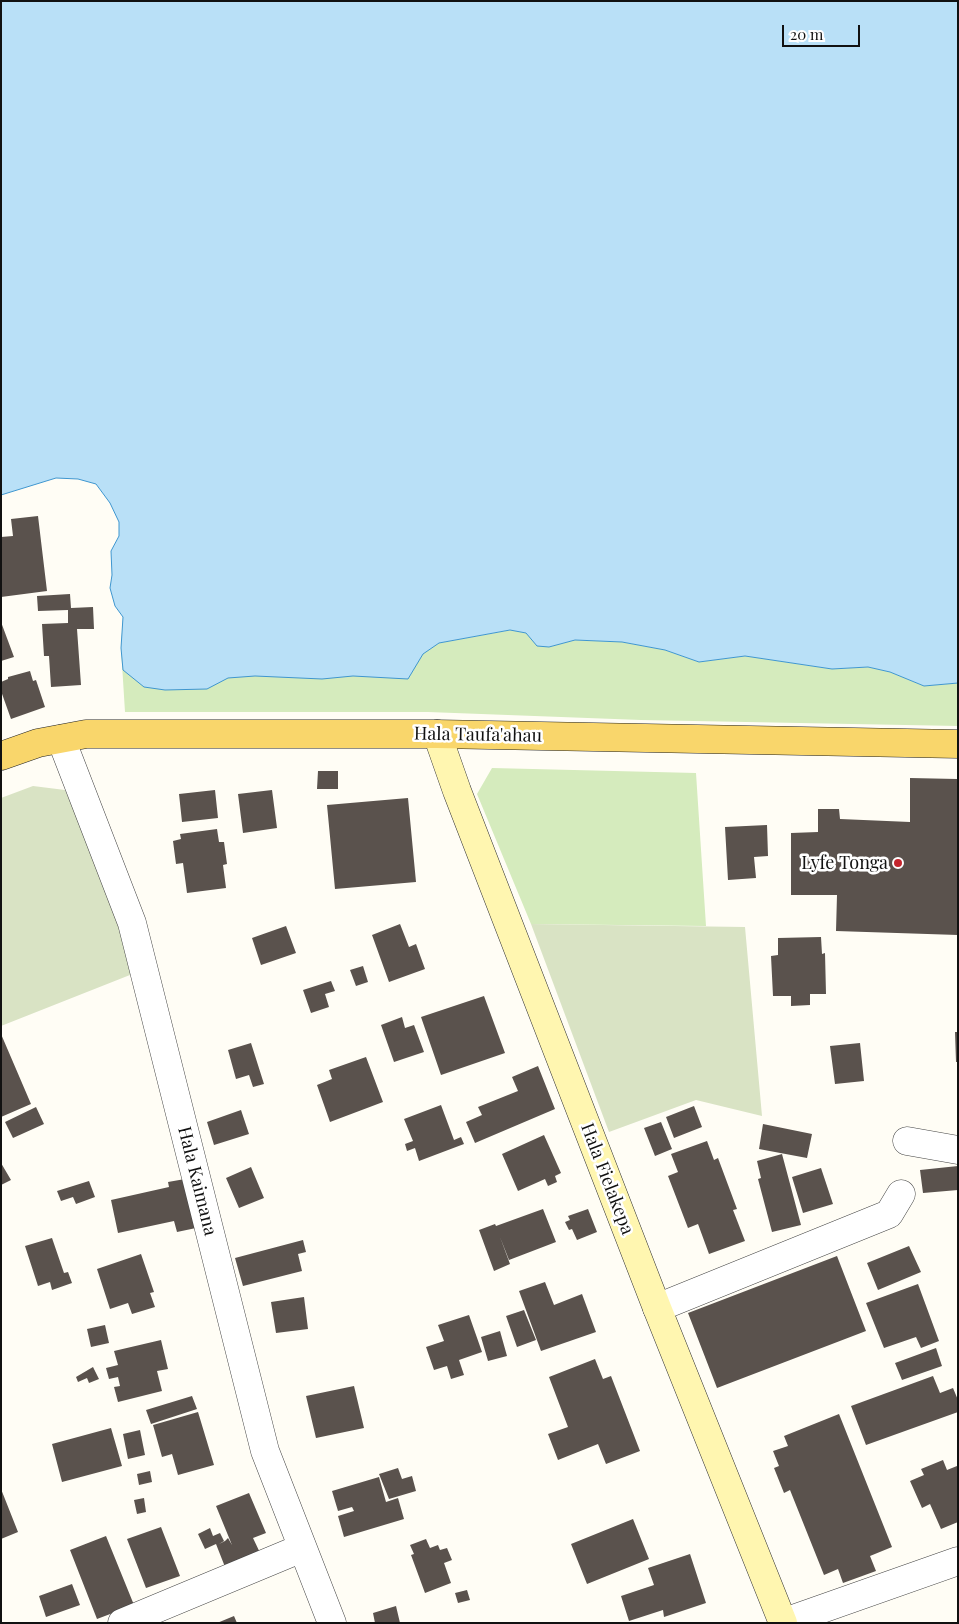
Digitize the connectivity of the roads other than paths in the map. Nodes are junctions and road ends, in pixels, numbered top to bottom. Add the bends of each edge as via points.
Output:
1 (437, 734) junction
2 (61, 739) junction
3 (958, 744) edge
4 (1, 756) edge
5 (907, 1141) dead end
6 (958, 1150) edge
7 (901, 1194) dead end
8 (657, 1308) junction
9 (302, 1548) junction
10 (958, 1561) edge
11 (122, 1623) edge
12 (332, 1623) edge
13 (783, 1623) edge

1 - 2 main road, Hala Taufa'ahau via 86,734
1 - 3 main road, Hala Taufa'ahau
1 - 8 street, Hala Fielakepa
2 - 4 main road, Hala Taufa'ahau
2 - 9 street, Hala Kaimana via 132,923 265,1450
5 - 6 street
7 - 8 street via 889,1214
8 - 13 street, Hala Fielakepa
9 - 11 street
9 - 12 street, Hala Kaimana
10 - 13 street

